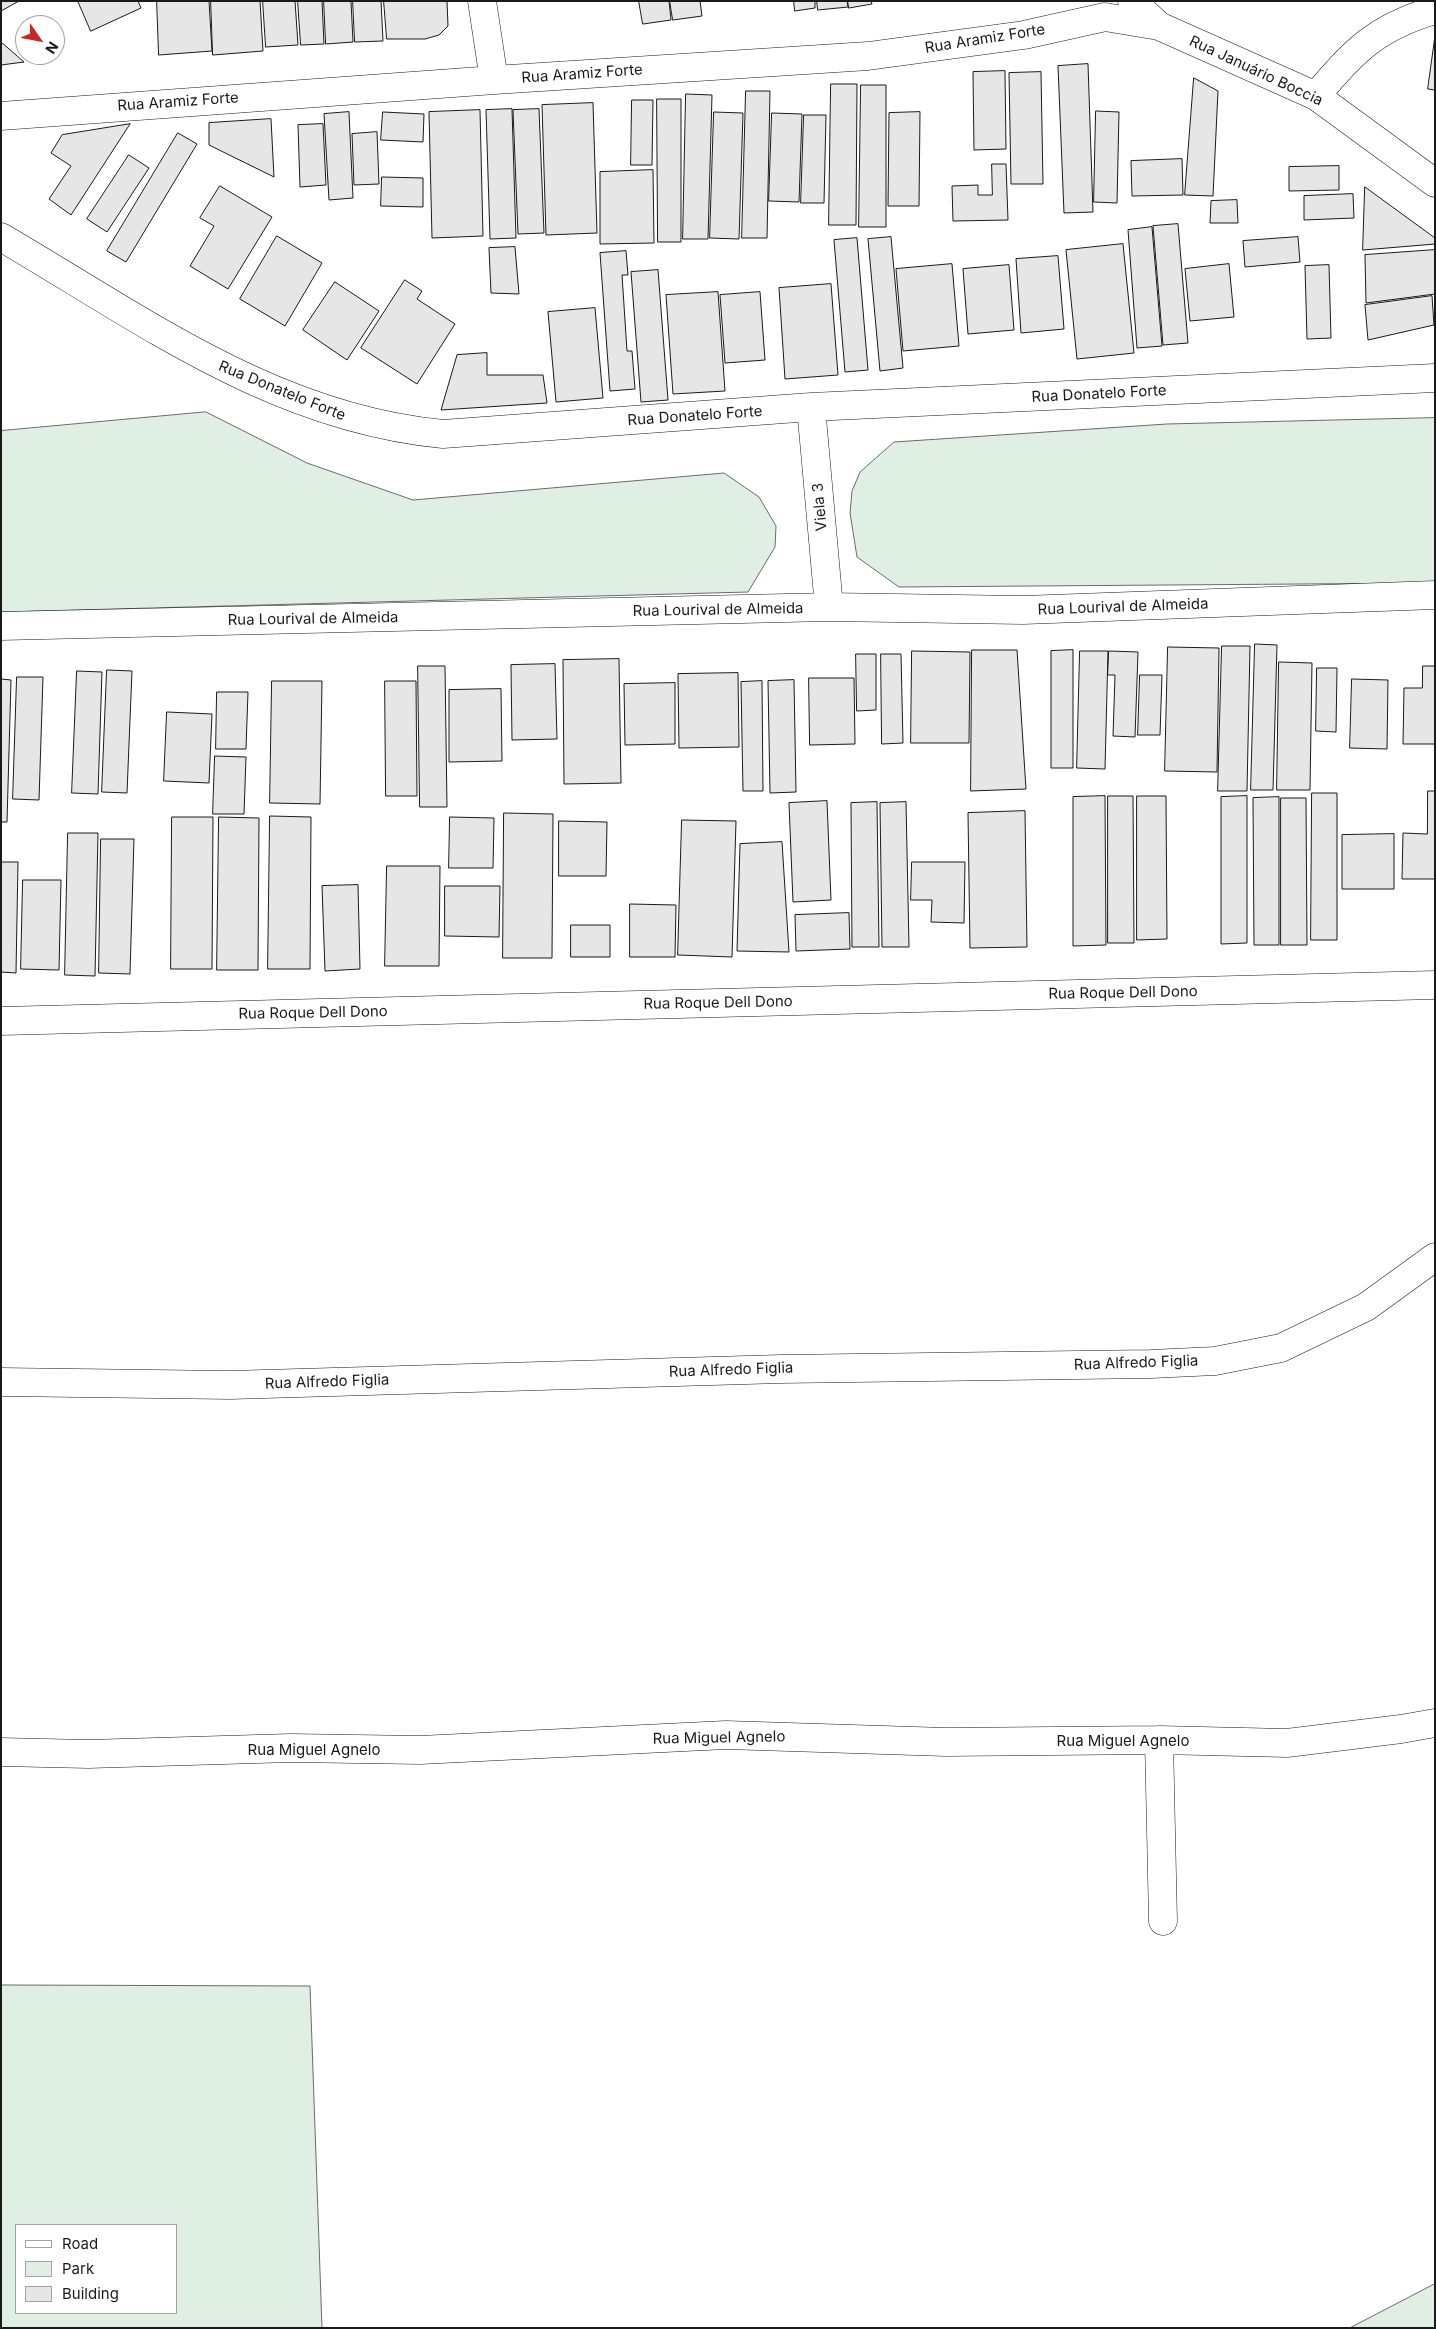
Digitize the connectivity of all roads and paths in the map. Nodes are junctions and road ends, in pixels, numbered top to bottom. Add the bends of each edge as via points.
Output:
1 (482, 1) edge
2 (1132, 1) edge
3 (1435, 10) edge
4 (1159, 26) junction
5 (494, 80) junction
6 (1316, 96) junction
7 (1, 116) edge
8 (1432, 183) edge
9 (1, 237) edge
10 (1435, 378) edge
11 (811, 407) junction
12 (1435, 595) edge
13 (829, 607) junction
14 (1, 626) edge
15 (1435, 985) edge
16 (1, 1021) edge
17 (1435, 1257) edge
18 (1, 1382) edge
19 (1435, 1723) edge
20 (1159, 1740) junction
21 (1, 1752) edge
22 (1162, 1921) dead end

1 - 5 street
2 - 4 street, Rua Januário Boccia
3 - 6 street via 1378,33 1344,63
4 - 5 street, Rua Aramiz Forte via 1105,17 1024,35 868,56
4 - 6 street, Rua Januário Boccia
5 - 7 street, Rua Aramiz Forte
6 - 8 street, Rua Januário Boccia
9 - 11 street, Rua Donatelo Forte via 152,330 220,366 352,419 443,434
10 - 11 street, Rua Donatelo Forte
11 - 13 street, Viela 3
12 - 13 street, Rua Lourival de Almeida via 1023,610
13 - 14 street, Rua Lourival de Almeida
15 - 16 street, Rua Roque Dell Dono
17 - 18 street, Rua Alfredo Figlia via 1366,1307 1281,1348 1215,1361 781,1369 230,1385
19 - 20 street, Rua Miguel Agnelo via 1287,1743
20 - 21 street, Rua Miguel Agnelo via 946,1742 726,1736 420,1750 291,1748 88,1754
20 - 22 street

